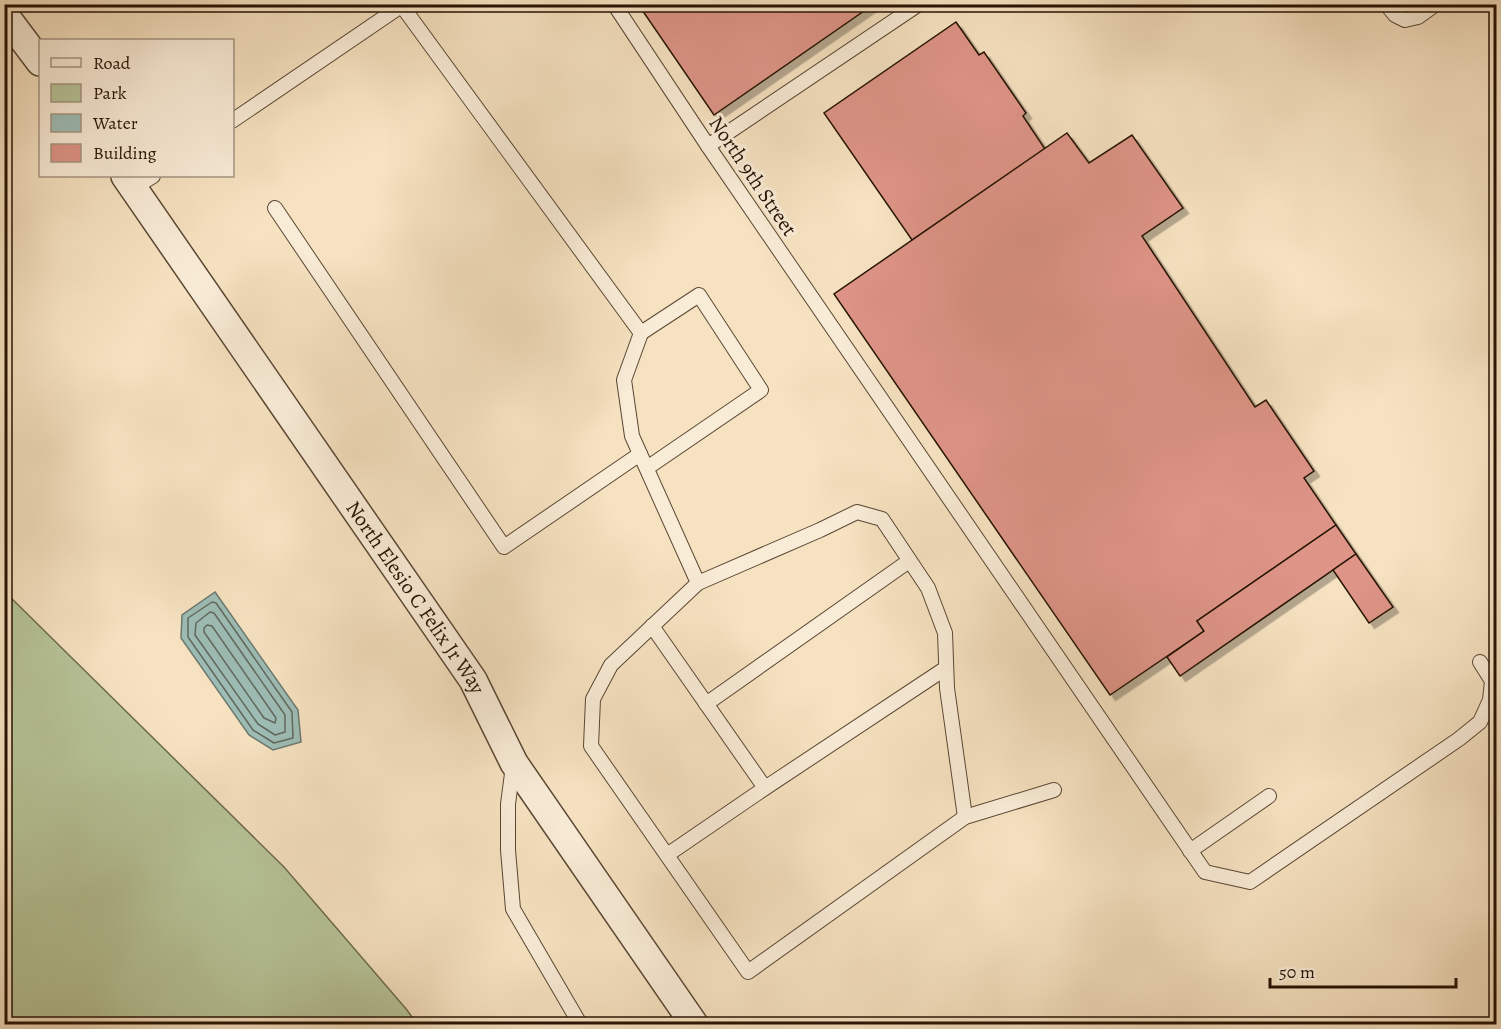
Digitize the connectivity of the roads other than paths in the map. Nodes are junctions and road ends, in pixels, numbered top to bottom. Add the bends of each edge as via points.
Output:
1 (614, 4) edge
2 (919, 4) edge
3 (1386, 4) edge
4 (1436, 4) edge
5 (403, 5) edge
6 (4, 14) edge
7 (39, 61) edge
8 (234, 120) edge
9 (708, 146) junction
10 (137, 180) edge
11 (275, 208) dead end
12 (640, 333) junction
13 (640, 454) junction
14 (647, 468) junction
15 (909, 561) junction
16 (698, 583) junction
17 (652, 626) junction
18 (1480, 662) dead end
19 (946, 668) junction
20 (706, 704) junction
21 (514, 763) junction
22 (765, 788) junction
23 (1054, 790) dead end
24 (1269, 796) dead end
25 (965, 818) junction
26 (1190, 851) junction
27 (667, 855) junction
28 (580, 1024) edge
29 (694, 1024) edge

1 - 9 lane, North 9th Street
2 - 9 lane
3 - 4 lane via 1405,20 1418,17
5 - 8 lane
5 - 12 lane
6 - 7 street
9 - 26 lane, North 9th Street
10 - 21 street, North Elesio C Felix Jr Way via 473,680
11 - 13 lane via 504,547
12 - 13 lane via 624,380 632,436
12 - 14 lane via 699,295 761,390
13 - 14 lane
14 - 16 lane
15 - 16 lane via 882,519 857,513
15 - 19 lane via 928,588 945,633
15 - 20 lane
16 - 17 lane
17 - 20 lane
17 - 27 lane via 611,665 592,699 591,746
18 - 26 lane, North 9th Street via 1492,681 1490,700 1480,722 1250,882 1205,872
19 - 22 lane
19 - 25 lane
20 - 22 lane
21 - 28 lane via 508,804 513,909
21 - 29 street, North Elesio C Felix Jr Way
22 - 27 lane
23 - 25 lane
24 - 26 lane
25 - 27 lane via 748,972

